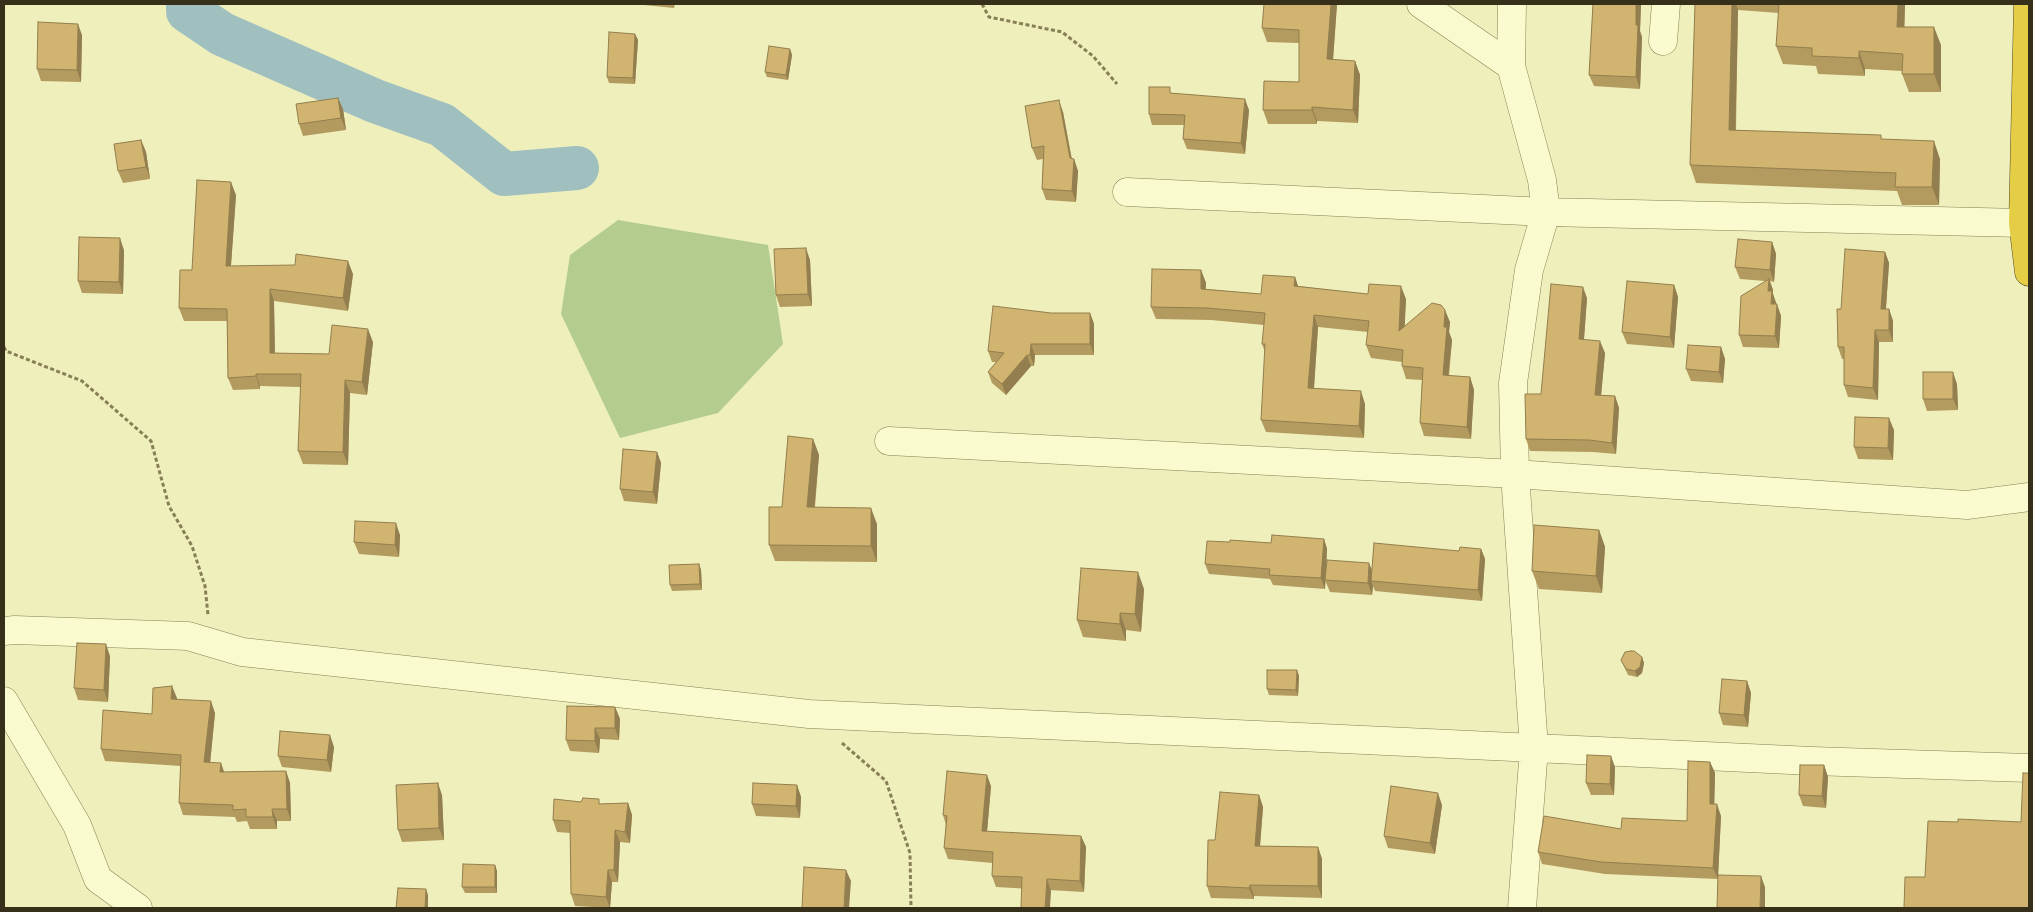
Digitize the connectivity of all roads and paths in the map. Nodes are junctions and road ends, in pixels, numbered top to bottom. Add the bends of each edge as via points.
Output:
1 (982, 4) edge
2 (1421, 4) edge
3 (1512, 4) edge
4 (1666, 4) edge
5 (2028, 4) edge
6 (1663, 42) dead end
7 (1511, 66) junction
8 (1117, 84) dead end
9 (1127, 192) dead end
10 (1546, 212) junction
11 (2023, 222) junction
12 (2029, 272) edge
13 (4, 347) edge
14 (889, 441) dead end
15 (1515, 474) junction
16 (2029, 496) edge
17 (208, 619) dead end
18 (4, 631) edge
19 (4, 701) edge
20 (809, 714) junction
21 (1534, 748) junction
22 (2029, 768) edge
23 (138, 908) edge
24 (911, 908) edge
25 (1522, 908) edge

1 - 8 path via 989,17 1062,32 1093,56
2 - 7 street
3 - 7 street
4 - 6 street
5 - 11 highway
7 - 10 street via 1542,180
9 - 10 street
10 - 11 street
10 - 15 street via 1529,270 1513,383
11 - 12 highway
13 - 17 path via 6,351 82,380 151,441 169,506 195,554 205,586
14 - 15 street
15 - 16 street via 1967,505
15 - 21 street
18 - 20 street via 188,636 242,652
19 - 23 street via 77,825 98,879
20 - 21 street
20 - 24 path via 886,782 910,853
21 - 22 street
21 - 25 street

